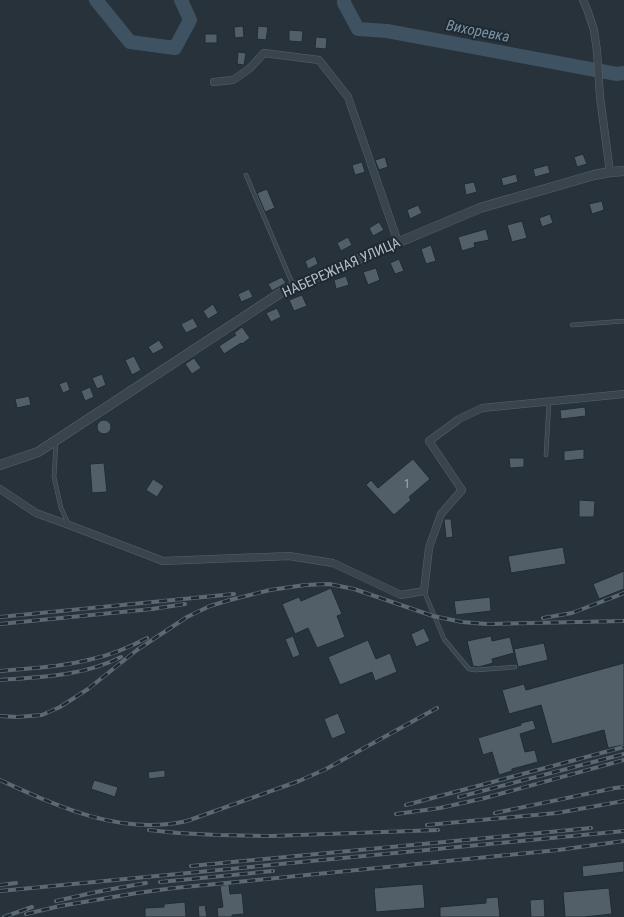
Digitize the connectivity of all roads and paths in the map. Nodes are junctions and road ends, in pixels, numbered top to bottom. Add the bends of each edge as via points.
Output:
1 (583, 0) edge
2 (214, 82) dead end
3 (624, 170) edge
4 (610, 172) junction
5 (246, 175) dead end
6 (398, 242) junction
7 (294, 286) junction
8 (624, 321) edge
9 (572, 325) dead end
10 (624, 394) edge
11 (549, 401) junction
12 (56, 441) junction
13 (546, 456) dead end
14 (0, 465) edge
15 (0, 489) edge
16 (69, 525) junction
17 (424, 591) junction
18 (515, 667) dead end

1 - 4 street via 594,30
2 - 6 street via 233,80 249,69 264,53 319,60 348,97
3 - 4 street, НАБЕРЕЖНАЯ УЛИЦА
4 - 6 street, НАБЕРЕЖНАЯ УЛИЦА via 480,208
5 - 7 lane
6 - 7 street, НАБЕРЕЖНАЯ УЛИЦА
7 - 12 street, НАБЕРЕЖНАЯ УЛИЦА
8 - 9 lane
10 - 11 street
11 - 13 lane
11 - 17 street via 482,408 459,419 429,441 462,490 441,514 429,548
12 - 14 street, НАБЕРЕЖНАЯ УЛИЦА via 38,452
12 - 16 lane via 54,477 61,508
15 - 16 street via 36,513
16 - 17 street via 163,561 289,556 333,563 401,596
17 - 18 lane via 444,639 469,669

